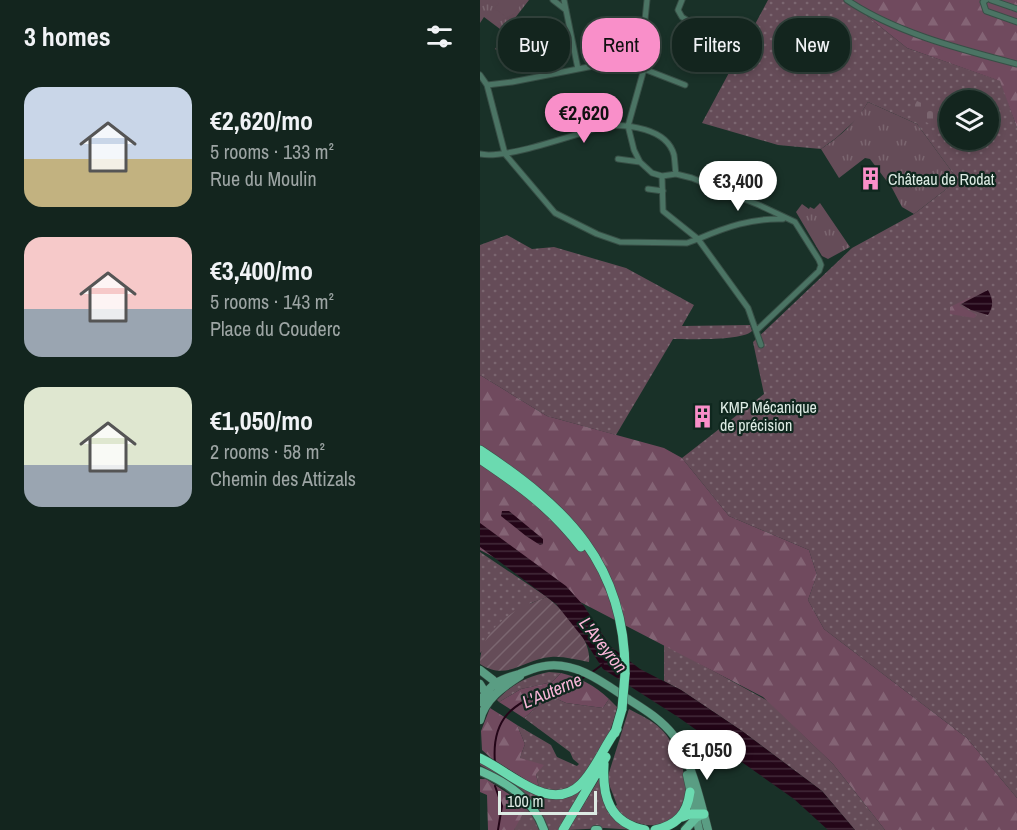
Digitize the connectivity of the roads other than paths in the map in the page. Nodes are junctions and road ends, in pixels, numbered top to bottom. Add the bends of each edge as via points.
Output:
1 (553, 0) edge
2 (564, 0) edge
3 (646, 0) edge
4 (682, 0) edge
5 (847, 0) edge
6 (986, 0) edge
7 (991, 0) edge
8 (1017, 9) edge
9 (566, 10) junction
10 (644, 18) edge
11 (682, 18) edge
12 (1017, 22) edge
13 (1017, 64) edge
14 (582, 68) edge
15 (578, 69) junction
16 (643, 72) edge
17 (652, 72) edge
18 (480, 75) edge
19 (487, 85) junction
20 (685, 85) dead end
21 (628, 126) junction
22 (480, 154) edge
23 (505, 154) junction
24 (618, 159) dead end
25 (640, 162) junction
26 (676, 174) junction
27 (662, 176) junction
28 (648, 189) dead end
29 (663, 191) junction
30 (785, 219) junction
31 (698, 240) junction
32 (757, 330) junction
33 (761, 345) dead end
34 (480, 450) edge
35 (480, 459) edge
36 (611, 592) junction
37 (480, 670) edge
38 (528, 671) junction
39 (494, 683) junction
40 (480, 684) edge
41 (485, 692) junction
42 (490, 700) junction
43 (480, 702) edge
44 (480, 720) edge
45 (617, 729) junction
46 (480, 749) edge
47 (684, 755) junction
48 (480, 758) edge
49 (604, 761) junction
50 (493, 764) junction
51 (480, 771) edge
52 (690, 792) junction
53 (698, 815) junction
54 (681, 817) junction
55 (544, 830) edge
56 (563, 830) edge
57 (645, 830) edge
58 (655, 830) edge
59 (685, 830) edge
60 (699, 830) edge
61 (708, 830) edge

1 - 9 street
2 - 9 street
3 - 10 street
4 - 11 street via 678,10
5 - 13 street via 944,45
6 - 12 street via 982,2 986,10
7 - 8 street
9 - 15 street
14 - 15 street
15 - 19 street
16 - 21 street
17 - 20 street
18 - 19 street
19 - 23 street
21 - 23 street via 604,126
21 - 25 street
21 - 26 street via 656,134 665,141 674,153
22 - 23 street
23 - 31 street via 555,213 566,220 620,242
24 - 25 street
25 - 27 street
26 - 27 street
26 - 30 street via 759,205
27 - 29 street
28 - 29 street
29 - 31 street via 663,212
30 - 31 street via 743,222
30 - 32 street via 795,222 820,265 819,271
31 - 32 street via 740,297
32 - 33 street
34 - 36 highway via 546,498 574,527 598,562
35 - 36 highway via 549,510 584,550
36 - 45 highway, bridge via 625,656
37 - 39 street
38 - 39 street
38 - 42 street
38 - 47 street via 558,665 588,674 660,720
39 - 41 street
39 - 42 street
40 - 41 street
41 - 42 street
41 - 43 street
42 - 44 street
45 - 49 highway
45 - 50 highway via 581,785 564,794 536,792
46 - 50 highway
47 - 52 street
47 - 53 street
48 - 50 highway
49 - 56 highway
49 - 57 highway via 604,793 609,806 629,825
51 - 55 main road via 524,797 539,815
52 - 53 street
52 - 54 highway
53 - 54 highway
53 - 59 main road
53 - 60 street
53 - 61 street
54 - 58 highway via 676,823

